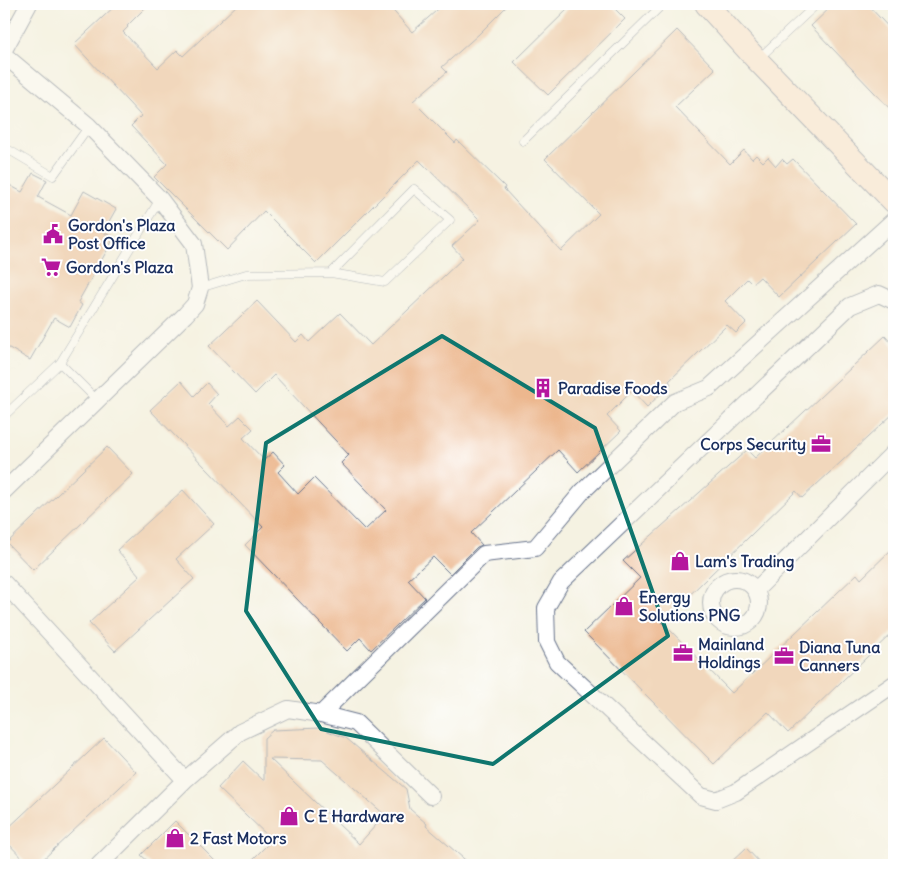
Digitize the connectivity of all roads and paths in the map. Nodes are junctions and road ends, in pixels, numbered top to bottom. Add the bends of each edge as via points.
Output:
1 (29, 4) edge
2 (663, 4) edge
3 (706, 4) edge
4 (817, 4) edge
5 (891, 4) edge
6 (894, 7) edge
7 (4, 50) edge
8 (4, 55) edge
9 (757, 60) junction
10 (89, 126) junction
11 (523, 141) dead end
12 (4, 147) edge
13 (160, 199) junction
14 (894, 202) edge
15 (894, 220) edge
16 (331, 273) junction
17 (200, 288) junction
18 (894, 301) edge
19 (60, 363) junction
20 (97, 400) junction
21 (4, 416) edge
22 (894, 452) edge
23 (4, 491) edge
24 (4, 583) edge
25 (756, 590) dead end
26 (894, 684) edge
27 (321, 714) junction
28 (185, 780) junction
29 (431, 796) dead end
30 (99, 865) edge

1 - 7 street
2 - 11 lane
3 - 9 street
4 - 9 lane
5 - 6 lane
8 - 10 street
9 - 14 street
10 - 12 lane via 53,176
10 - 13 street
13 - 17 street via 194,244
13 - 19 lane
15 - 27 street via 710,388 675,402 582,492 535,548 484,554
16 - 16 lane via 385,282 450,220 414,189
16 - 17 lane via 246,274
17 - 20 street via 195,304 186,315
18 - 26 street via 879,294 850,306 561,582 546,608 547,642 557,662 701,796 716,800 736,792
19 - 20 lane
19 - 21 lane
20 - 23 street
22 - 25 street
24 - 28 street
27 - 28 street via 288,709 256,723 240,732
27 - 29 street via 356,723
28 - 30 street

